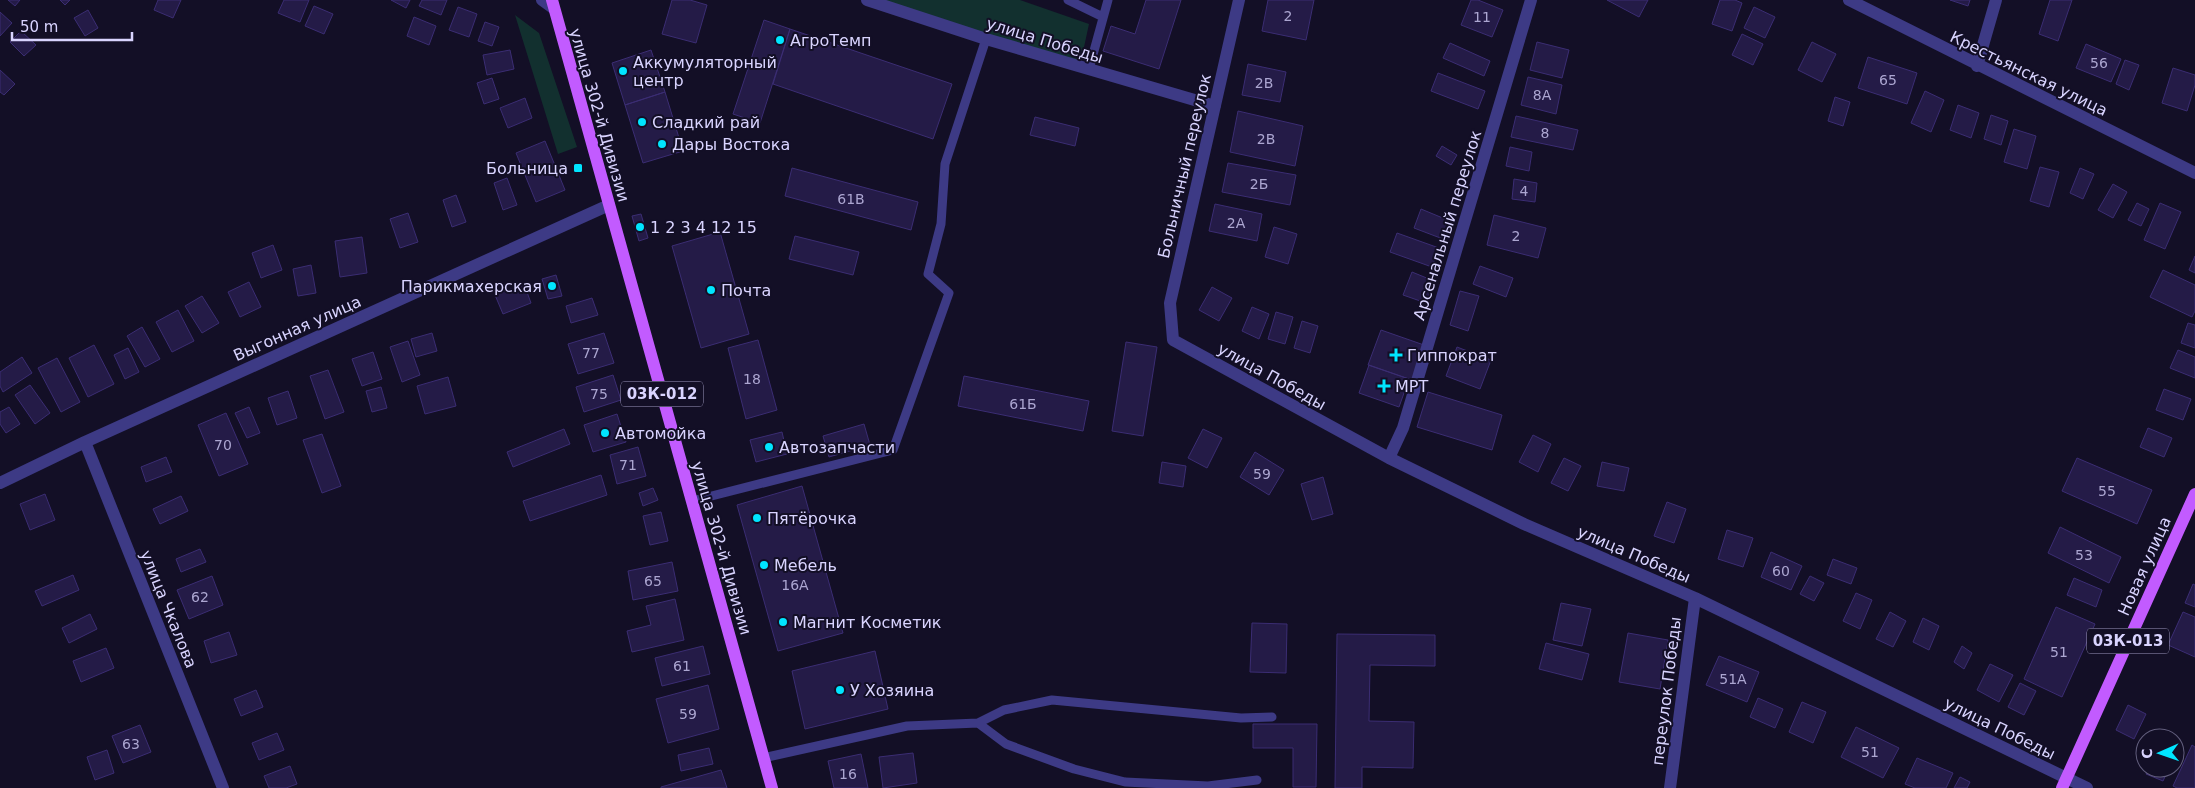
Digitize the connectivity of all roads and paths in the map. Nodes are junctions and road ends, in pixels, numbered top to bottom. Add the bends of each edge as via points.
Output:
1 (542, 0) edge
2 (867, 0) edge
3 (1068, 0) edge
4 (1108, 0) edge
5 (1239, 0) edge
6 (1532, 0) edge
7 (1849, 0) edge
8 (1996, 0) edge
9 (552, 4) edge
10 (1103, 17) junction
11 (986, 39) junction
12 (1977, 66) junction
13 (1088, 70) junction
14 (1214, 106) junction
15 (2195, 173) edge
16 (609, 205) junction
17 (1173, 340) joint
18 (85, 442) junction
19 (1389, 458) junction
20 (0, 483) edge
21 (2195, 494) edge
22 (692, 500) junction
23 (1695, 598) junction
24 (1272, 717) dead end
25 (978, 723) junction
26 (763, 758) junction
27 (1257, 780) dead end
28 (2064, 783) edge
29 (222, 788) edge
30 (772, 788) edge
31 (1670, 788) edge
32 (2087, 788) edge

1 - 9 street
2 - 11 street, улица Победы
3 - 10 lane
4 - 10 lane
5 - 14 street, Больничный переулок
6 - 19 street, Арсенальный переулок via 1403,428
7 - 12 street, Крестьянская улица
8 - 12 street
9 - 16 main road, улица 302-й Дивизии / 03К-012
10 - 13 lane
11 - 13 street, улица Победы
11 - 22 lane via 945,164 941,224 928,274 949,293 893,450
12 - 15 street, Крестьянская улица
13 - 14 street, улица Победы
14 - 17 street, Больничный переулок via 1170,303
16 - 18 street, Выгонная улица
16 - 22 main road, улица 302-й Дивизии / 03К-012
17 - 19 street, улица Победы
18 - 20 street, Выгонная улица
18 - 29 street, улица Чкалова
19 - 23 street, улица Победы via 1524,524
21 - 28 main road, Новая улица / 03К-013
22 - 26 main road, улица 302-й Дивизии / 03К-012
23 - 28 street, улица Победы
23 - 31 street, переулок Победы
24 - 25 lane via 1241,718 1052,700 1004,710
25 - 26 lane via 907,726
25 - 27 lane via 1006,744 1074,770 1125,782 1208,786
26 - 30 main road, улица 302-й Дивизии / 03К-012
28 - 32 street, улица Победы

